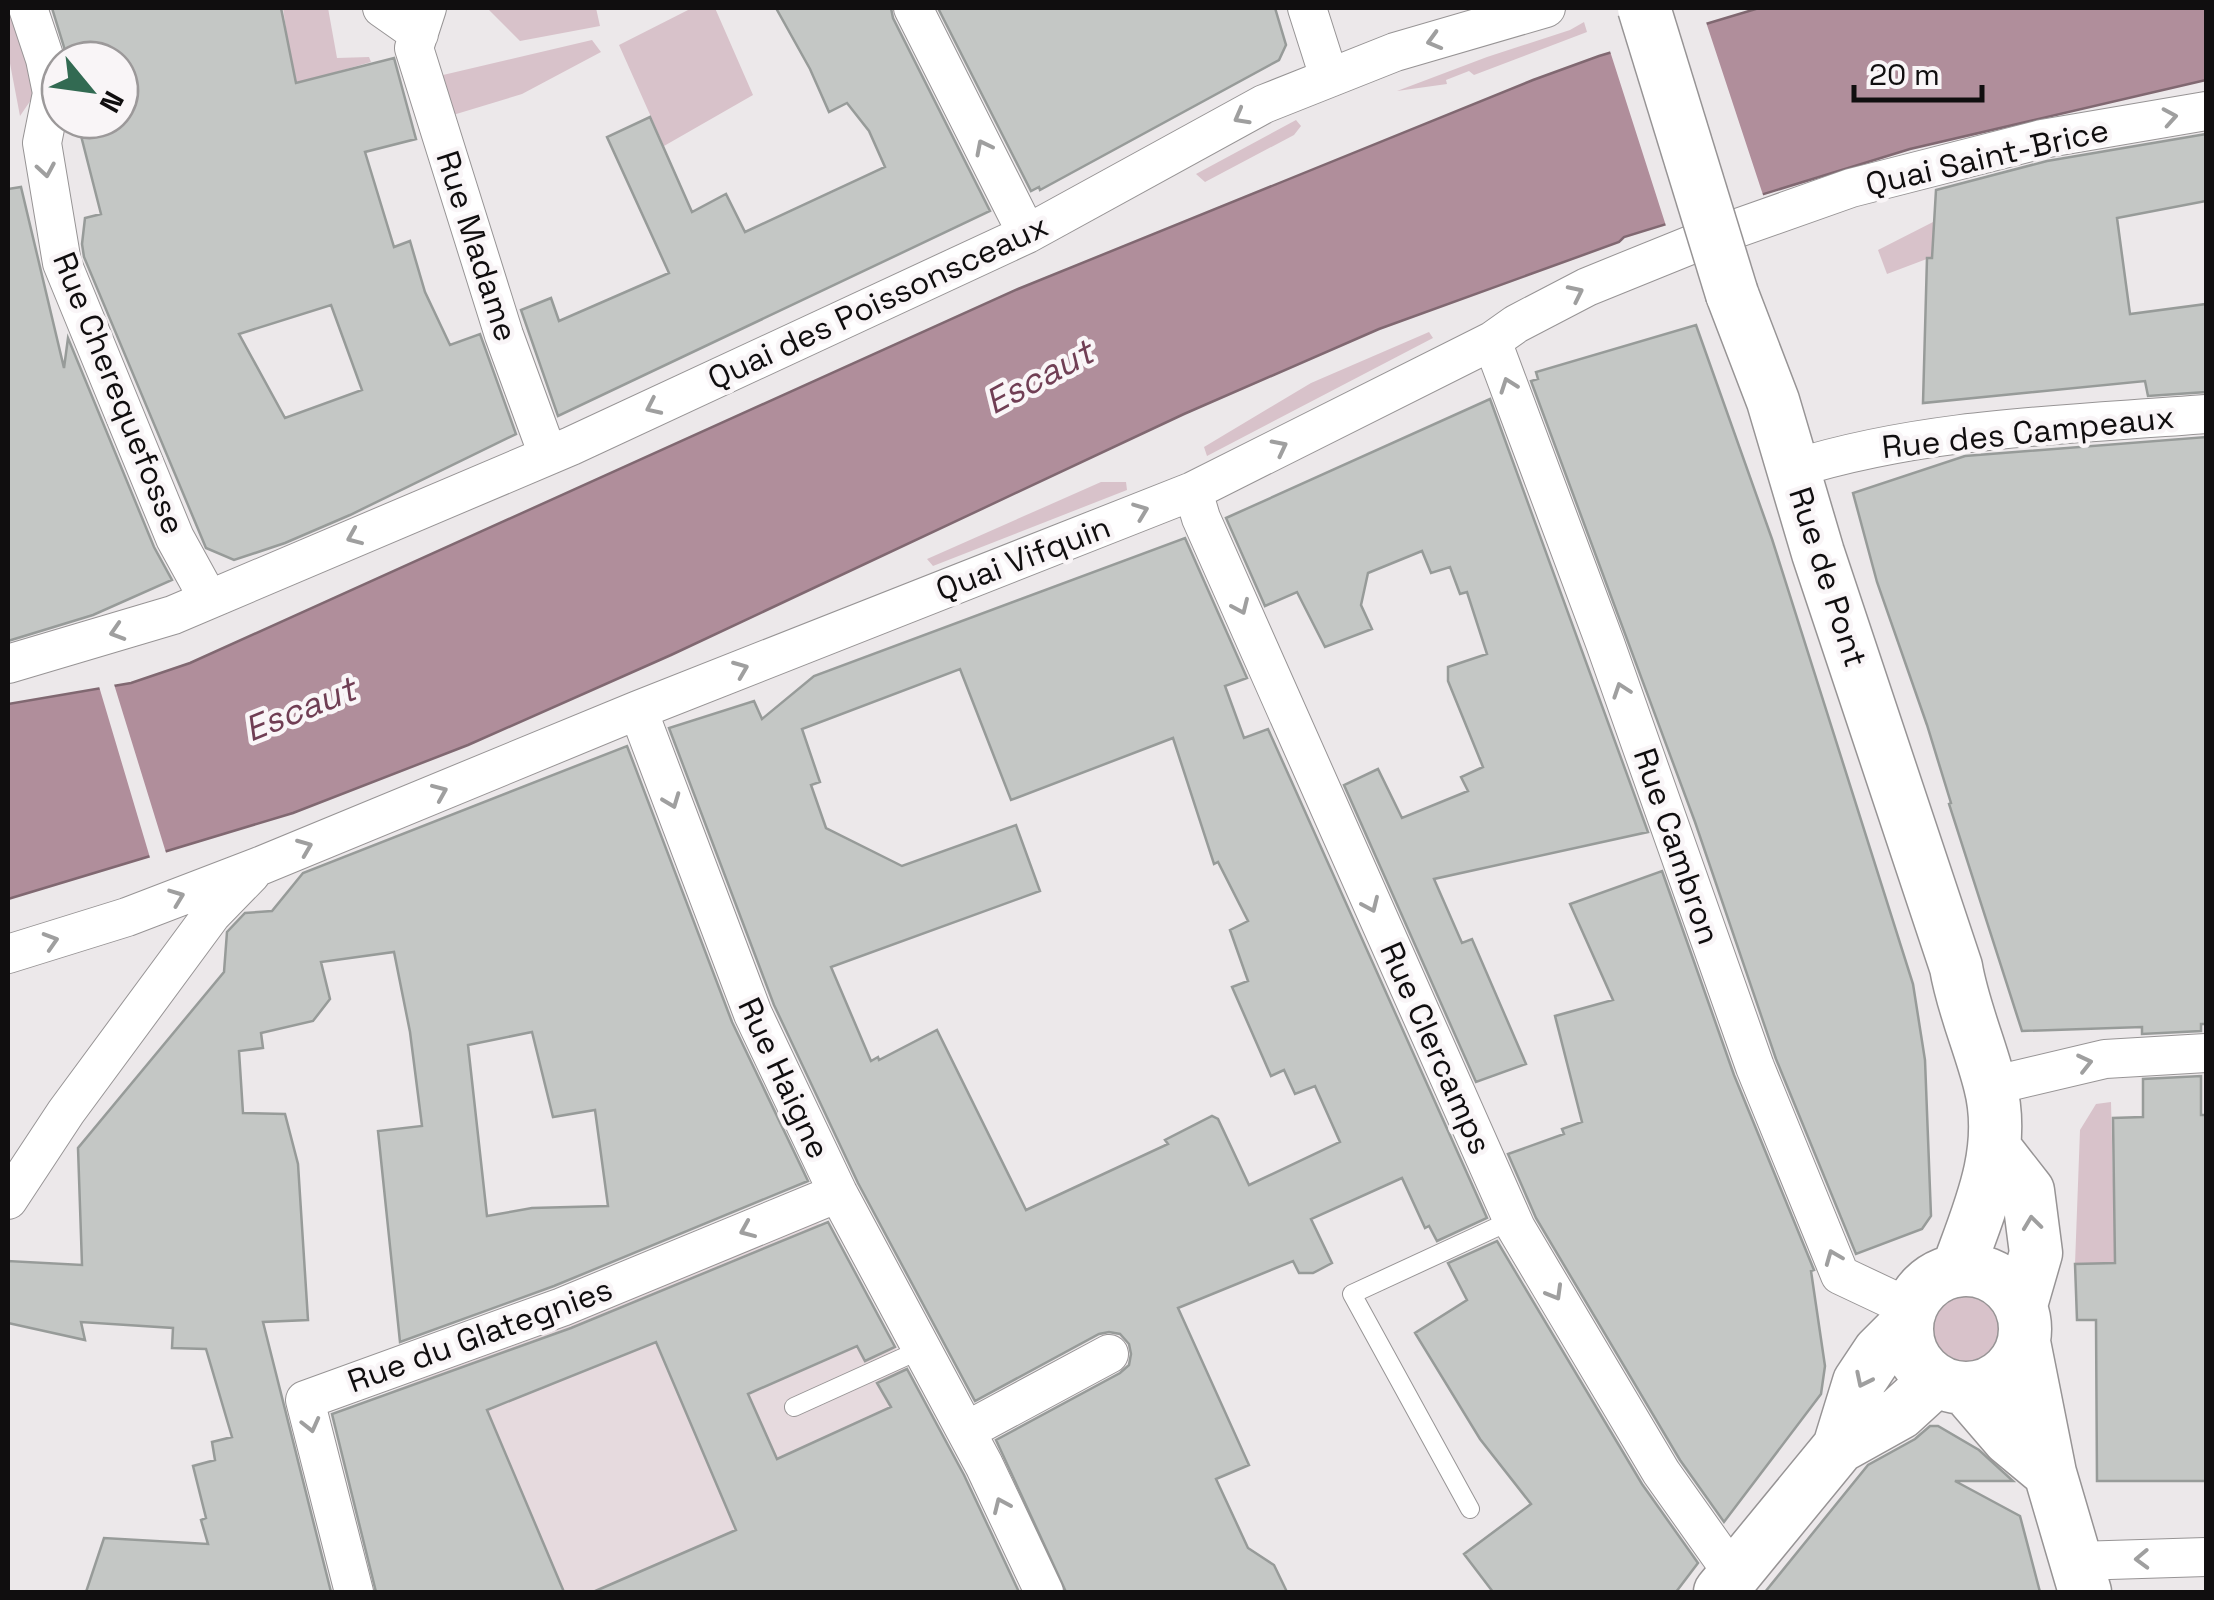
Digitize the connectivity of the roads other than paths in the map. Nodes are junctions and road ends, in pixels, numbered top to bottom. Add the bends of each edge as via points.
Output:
1 (28, 8) edge
2 (382, 8) edge
3 (913, 8) edge
4 (1307, 8) edge
5 (1546, 8) edge
6 (1644, 8) edge
7 (423, 21) edge
8 (1330, 77) junction
9 (2206, 111) edge
10 (1771, 218) joint
11 (1027, 234) junction
12 (1492, 341) junction
13 (2206, 414) edge
14 (548, 456) junction
15 (1793, 468) junction
16 (1193, 491) junction
17 (208, 598) junction
18 (8, 664) edge
19 (638, 710) junction
20 (260, 866) junction
21 (8, 954) edge
22 (2206, 1053) edge
23 (1991, 1086) junction
24 (1996, 1150) junction
25 (838, 1193) junction
26 (8, 1200) edge
27 (1516, 1228) junction
28 (1957, 1270) junction
29 (1908, 1316) junction
30 (2023, 1324) junction
31 (922, 1349) junction
32 (1109, 1354) dead end
33 (1950, 1385) junction
34 (794, 1407) dead end
35 (966, 1431) junction
36 (1839, 1447) junction
37 (2050, 1473) junction
38 (1470, 1510) dead end
39 (2206, 1557) edge
40 (2081, 1577) edge
41 (1727, 1584) edge
42 (354, 1592) edge
43 (1044, 1592) edge

1 -> 17 street, Rue Cherequefosse via 52,93 42,143 62,263 175,538
2 - 7 street, Rue Madame
11 -> 3 street
4 - 8 street
5 -> 8 street, Quai des Poissonsceaux
6 - 15 street, Rue de Pont, bridge
7 - 14 street, Rue Madame via 414,48
8 -> 11 street, Quai des Poissonsceaux via 1264,104
10 -> 9 street, Quai Saint-Brice via 1851,188 2042,139
12 -> 10 street, Quai Vifquin via 1587,287
11 -> 14 street, Quai des Poissonsceaux
16 -> 12 street, Quai Vifquin
29 -> 12 street, Rue Cambron via 1840,1276 1755,1067
13 - 15 street, Rue des Campeaux via 1921,438
14 -> 17 street, Quai des Poissonsceaux
15 - 23 street, Rue de Pont
19 -> 16 street, Quai Vifquin
16 -> 27 street, Rue Clercamps
17 -> 18 street, Quai des Poissonsceaux via 173,616
20 -> 19 street, Quai Vifquin
19 -> 25 street, Rue Haigne via 753,1014
21 -> 20 street, Quai Vifquin
20 - 26 street via 212,914
23 -> 22 street via 2105,1059
23 - 24 street, Rue de Pont
24 - 28 street, Rue de Pont
30 -> 24 street via 2036,1253 2028,1191
25 - 31 street, Rue Haigne
25 -> 42 street, Rue du Glategnies via 562,1307 305,1400
27 - 38 lane via 1498,1227 1352,1294
27 -> 41 street, Rue Clercamps
28 - 29 street via 1921,1290
28 - 30 street via 1985,1272 2006,1285
29 - 33 street via 1911,1352 1920,1368
29 -> 36 street via 1860,1382
30 - 33 street via 2012,1367 1992,1383
30 - 37 street
31 - 34 lane
31 - 35 street, Rue Haigne
32 - 35 street
33 - 36 street
33 - 37 street
43 -> 35 street, Rue Haigne
36 - 41 street
37 - 40 street
39 -> 40 street

